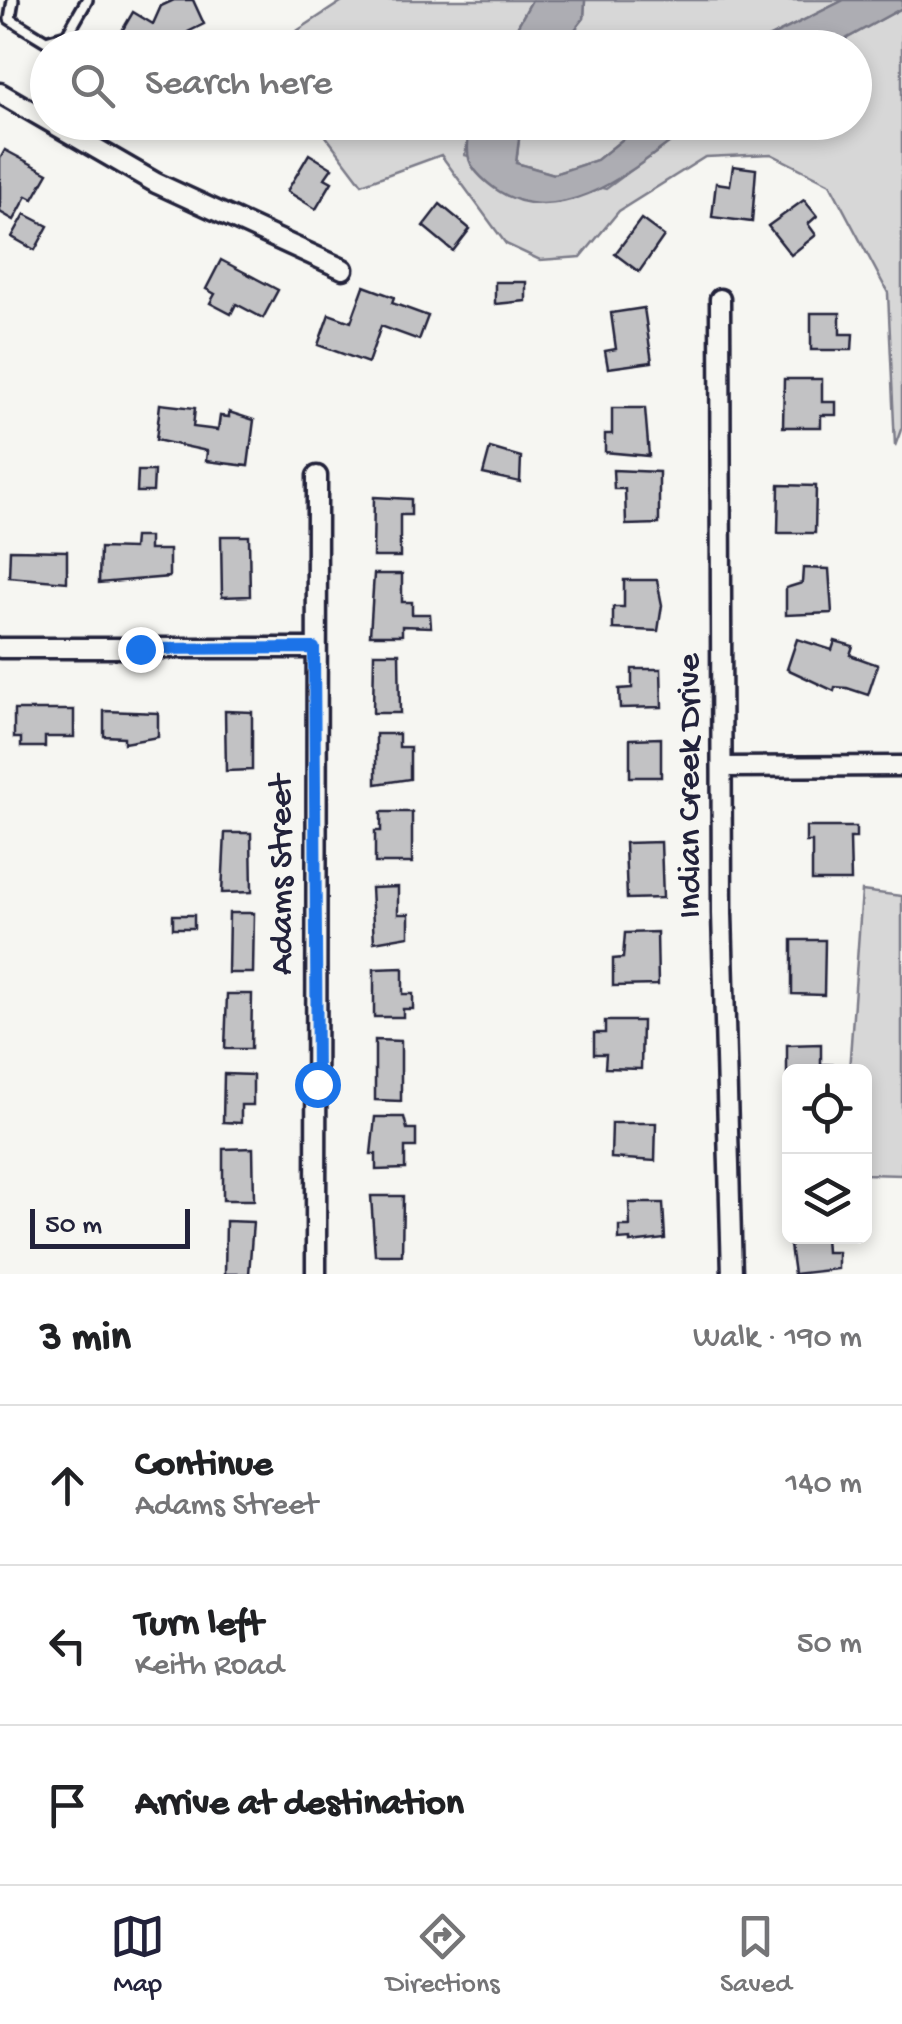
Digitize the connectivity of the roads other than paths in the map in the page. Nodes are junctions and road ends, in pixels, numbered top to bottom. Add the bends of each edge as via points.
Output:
1 (13, 0) edge
2 (87, 0) edge
3 (70, 30) edge
4 (30, 32) edge
5 (0, 94) edge
6 (30, 111) edge
7 (79, 140) edge
8 (344, 269) dead end
9 (720, 299) dead end
10 (317, 476) dead end
11 (0, 648) edge
12 (314, 648) junction
13 (902, 766) edge
14 (722, 767) junction
15 (316, 1274) edge
16 (732, 1274) edge

1 - 4 lane via 10,20
2 - 3 lane
5 - 6 street
7 - 8 street via 141,176
9 - 14 street, Indian Creek Drive
10 - 12 street, Adams Street
11 - 12 street
12 - 15 street, Adams Street
13 - 14 street
14 - 16 street, Indian Creek Drive

